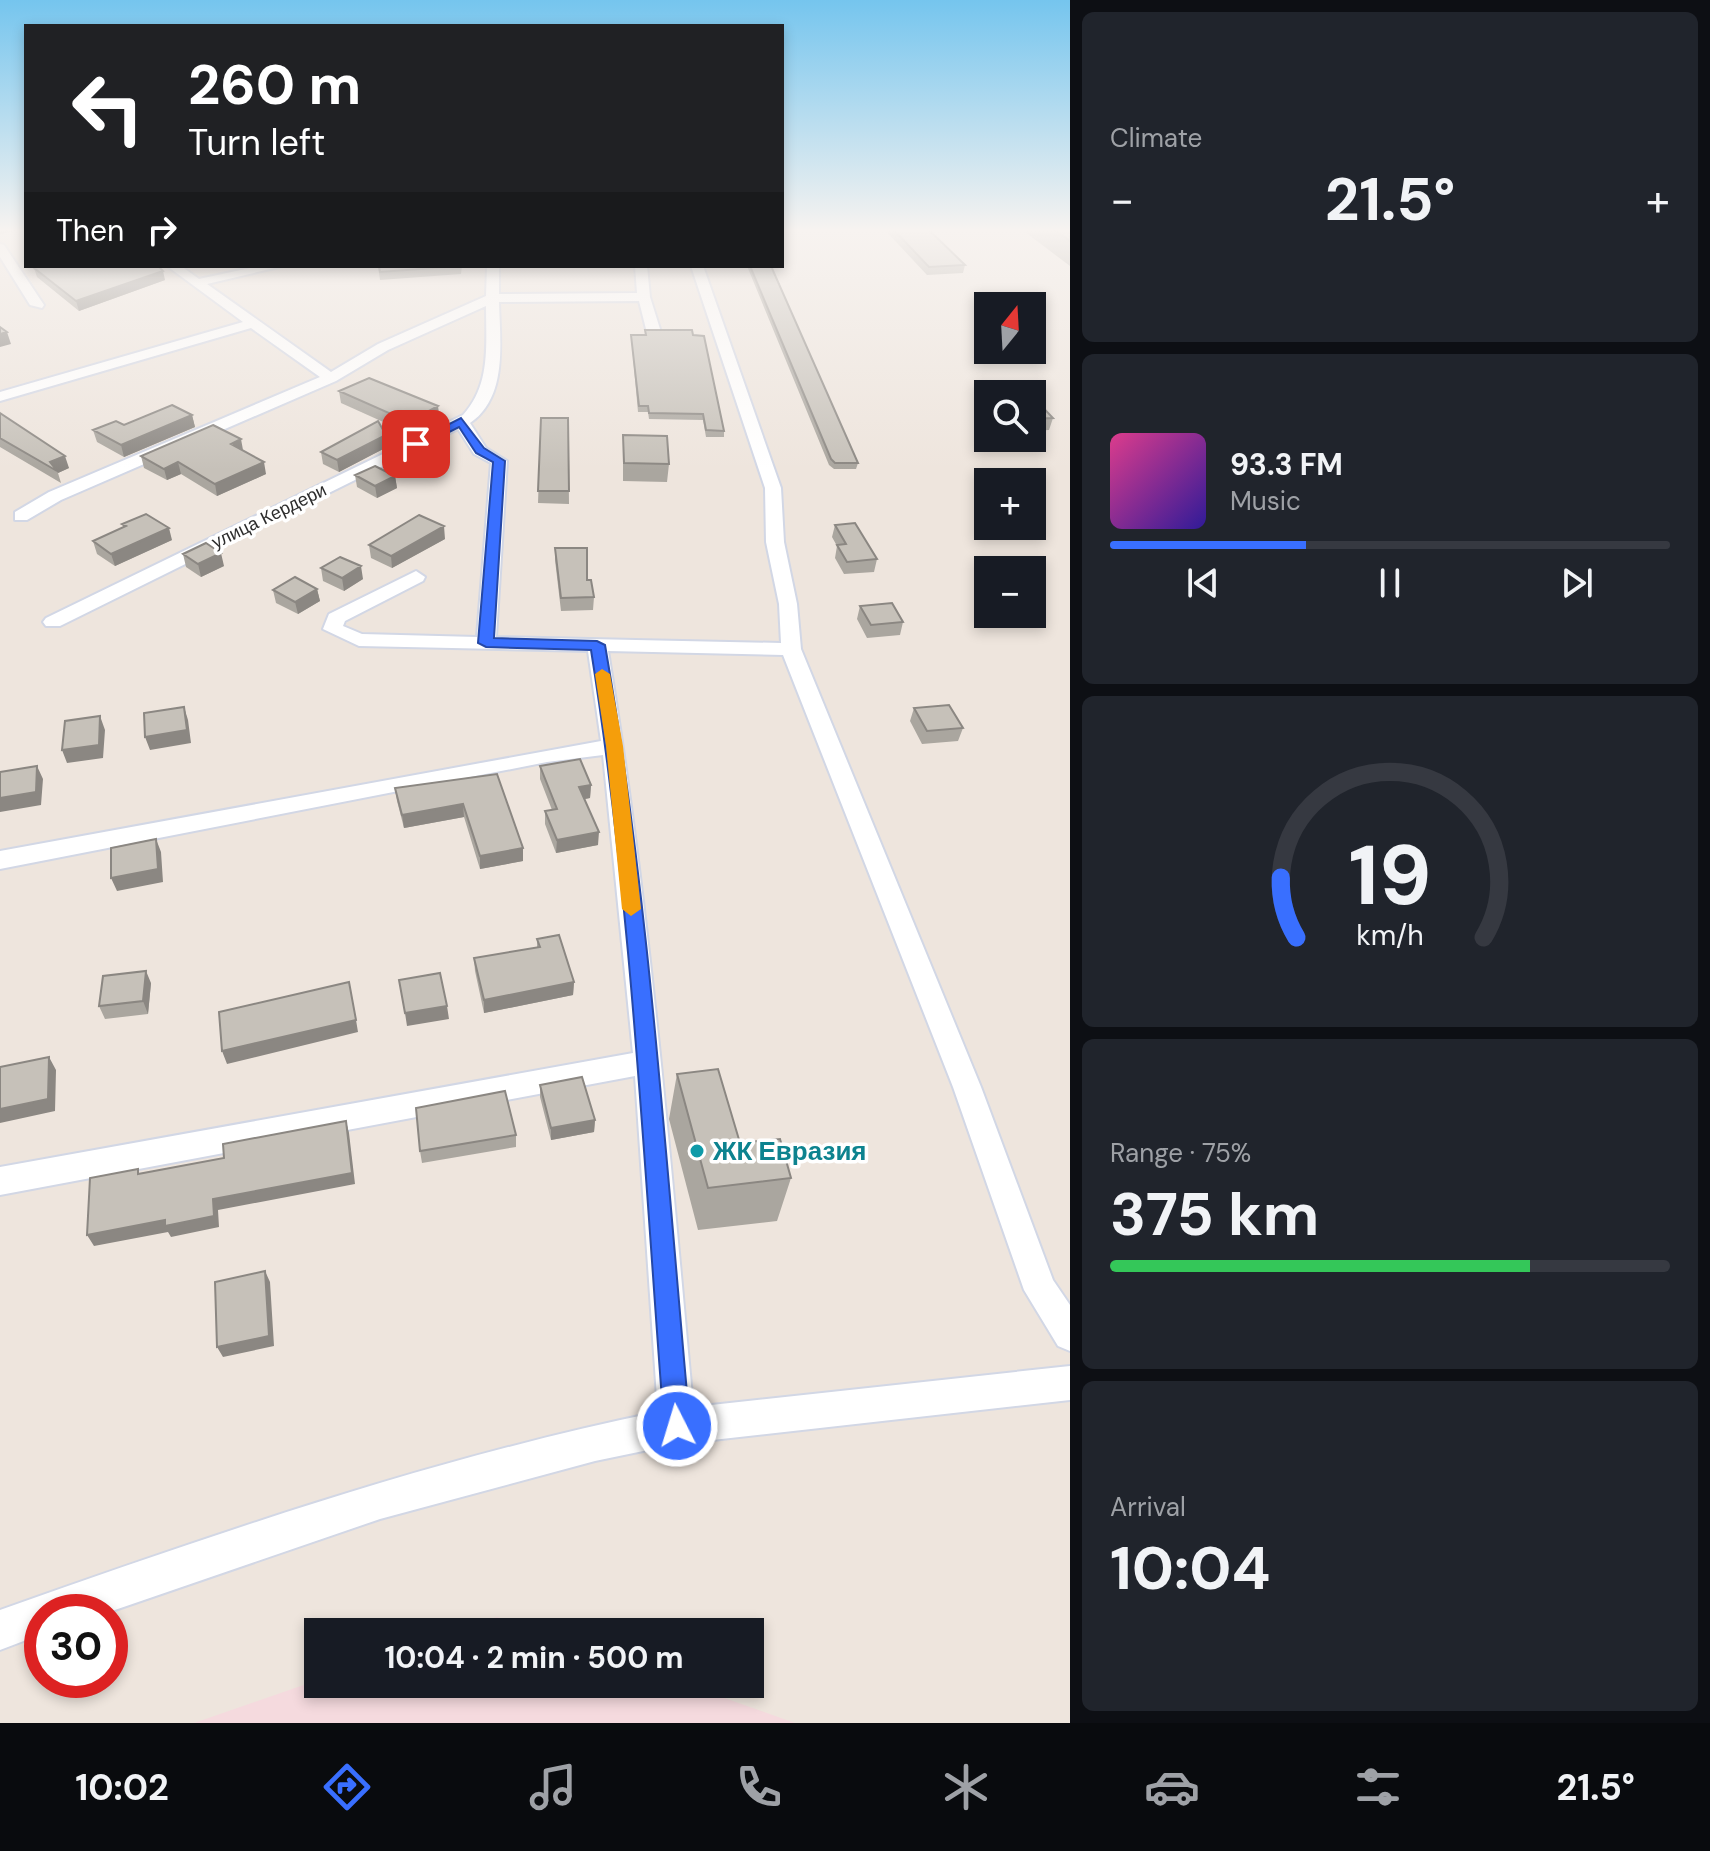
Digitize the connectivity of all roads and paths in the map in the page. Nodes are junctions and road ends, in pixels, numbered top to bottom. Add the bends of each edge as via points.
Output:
1 (231, 309) edge
2 (467, 309) edge
3 (492, 309) edge
4 (647, 309) edge
5 (712, 309) edge
6 (250, 324) junction
7 (653, 329) edge
8 (331, 378) junction
9 (0, 397) edge
10 (461, 421) junction
11 (21, 516) dead end
12 (416, 577) dead end
13 (53, 622) dead end
14 (486, 643) junction
15 (597, 645) junction
16 (791, 649) junction
17 (614, 746) junction
18 (0, 860) edge
19 (647, 1062) junction
20 (0, 1181) edge
21 (1070, 1334) edge
22 (1070, 1383) edge
23 (677, 1426) junction
24 (105, 1594) edge
25 (24, 1621) edge
26 (0, 1630) edge

1 - 6 street
2 - 8 street via 383,347
3 - 10 street, улица Кердери via 492,370 482,407
4 - 7 street
5 - 16 street via 773,488 775,542
6 - 8 street
6 - 9 street
8 - 11 street via 55,496
10 - 13 street, улица Кердери
10 - 14 street via 480,451 499,461
12 - 14 street via 336,618 333,629 359,640
14 - 15 street
15 - 16 street
15 - 17 street
16 - 21 street via 967,1087 1040,1290
17 - 18 street
17 - 19 street
19 - 20 street
19 - 23 street
22 - 23 street
23 - 24 street via 380,1501
25 - 26 street

